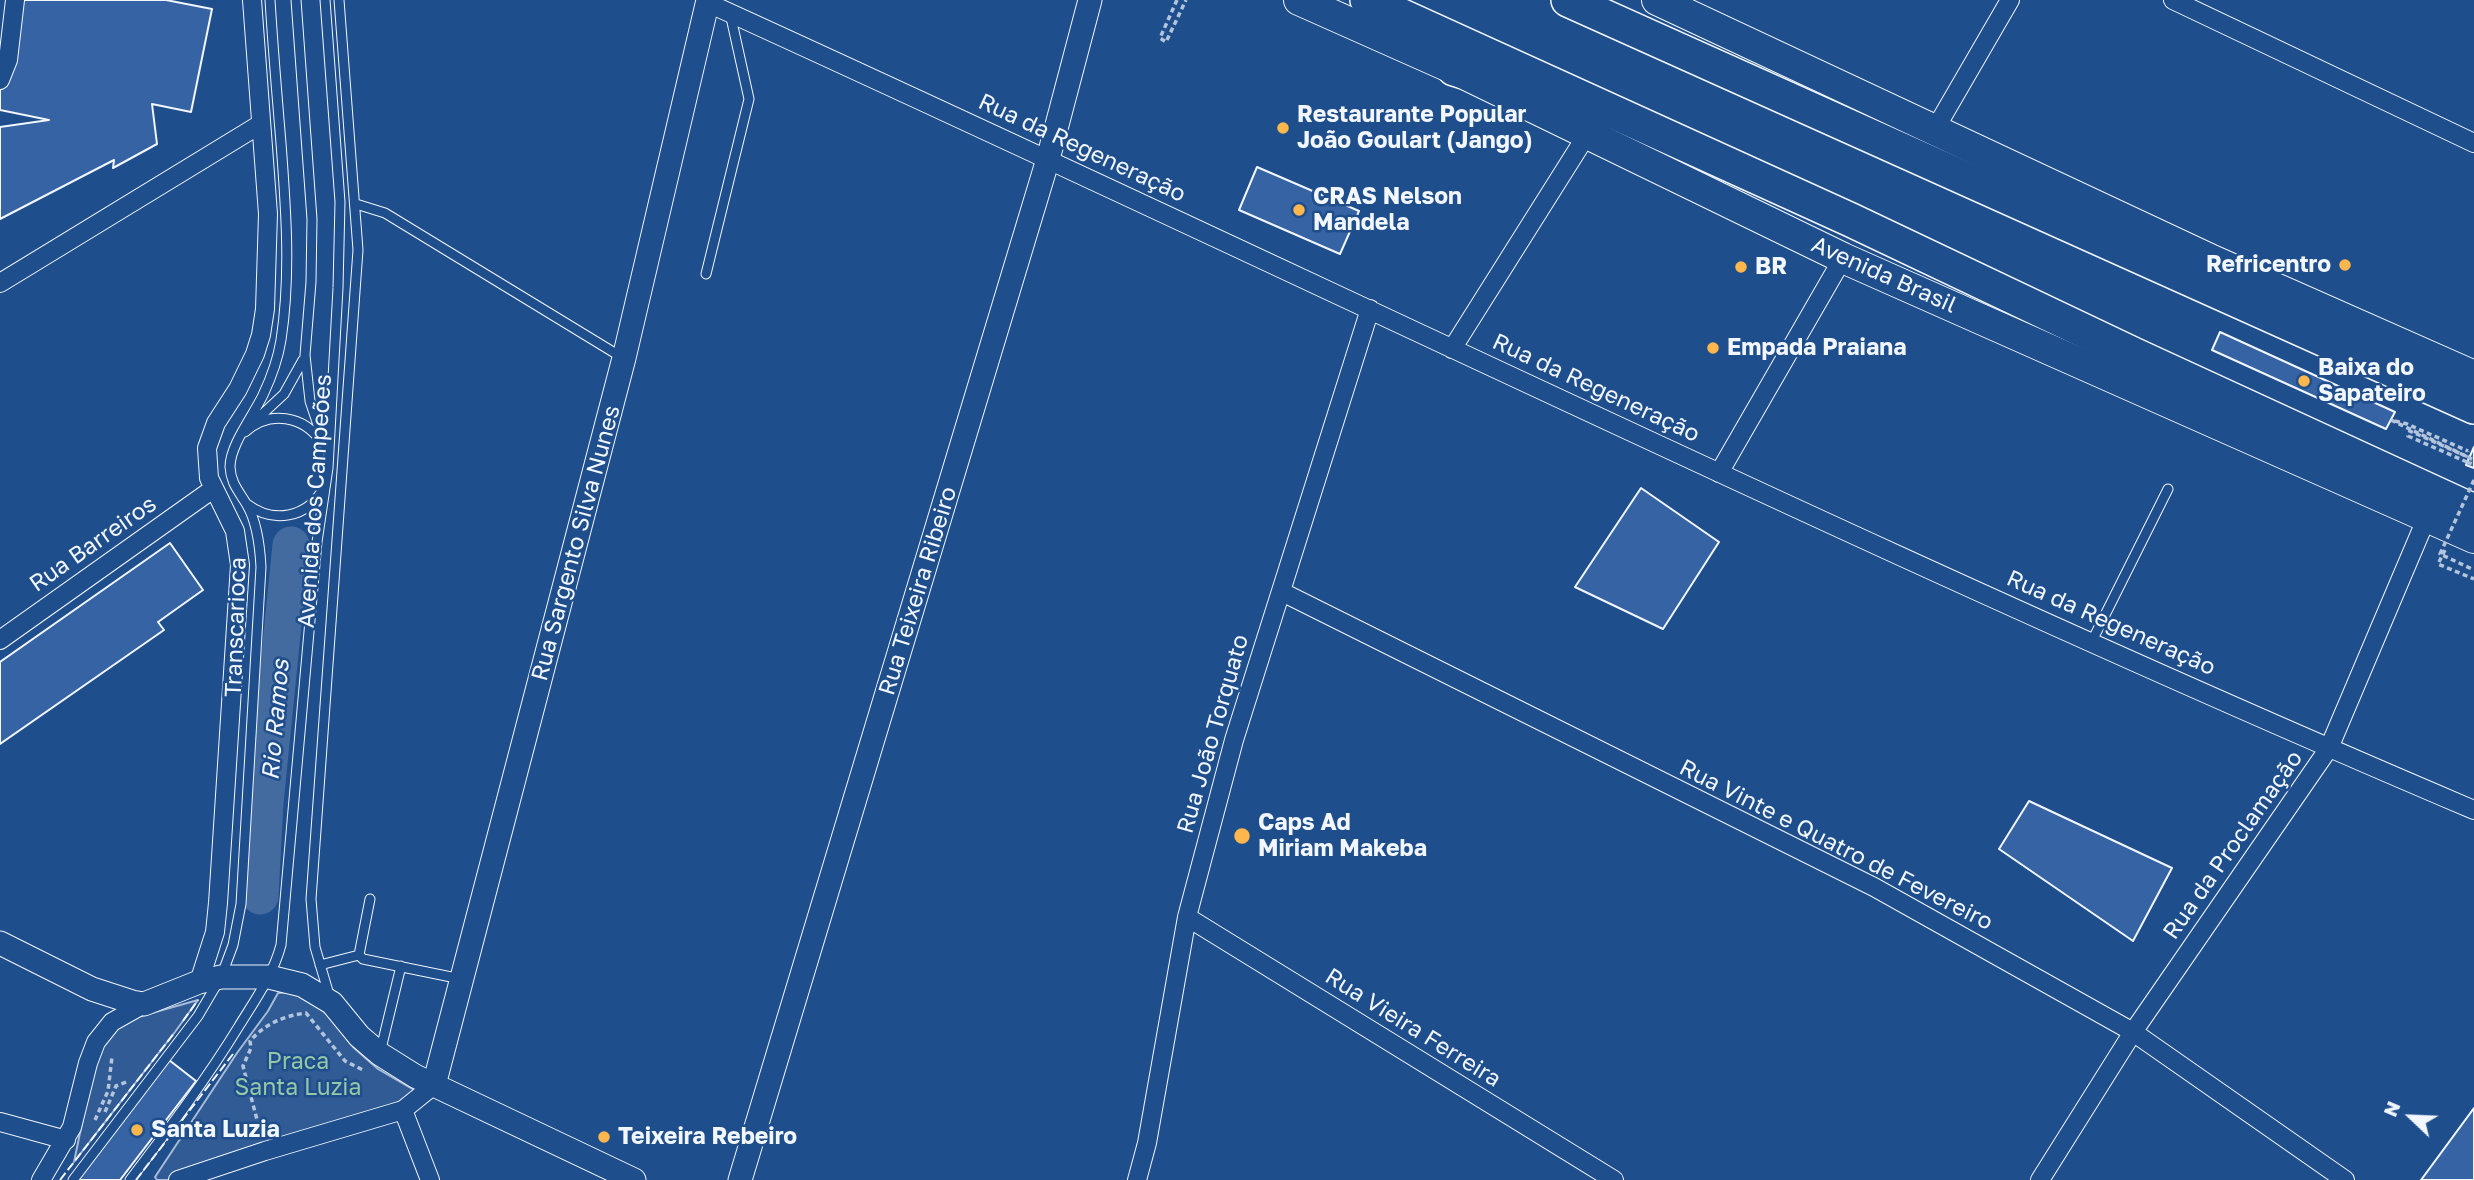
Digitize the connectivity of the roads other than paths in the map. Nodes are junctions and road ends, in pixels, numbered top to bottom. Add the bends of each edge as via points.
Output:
1 (15, 0) edge
2 (252, 0) edge
3 (270, 0) edge
4 (296, 0) edge
5 (325, 0) edge
6 (339, 0) edge
7 (1090, 0) edge
8 (1299, 0) edge
9 (1367, 0) edge
10 (1568, 0) edge
11 (1604, 0) edge
12 (2010, 0) edge
13 (2173, 0) edge
14 (706, 1) edge
15 (1662, 1) edge
16 (730, 13) junction
17 (1664, 44) junction
18 (1454, 69) junction
19 (0, 80) edge
20 (259, 125) junction
21 (1934, 131) junction
22 (1588, 133) junction
23 (2474, 143) edge
24 (1048, 159) junction
25 (356, 204) junction
26 (1843, 258) junction
27 (706, 274) dead end
28 (0, 283) edge
29 (1370, 309) junction
30 (1452, 349) junction
31 (305, 355) junction
32 (2135, 355) junction
33 (624, 358) junction
34 (2474, 376) edge
35 (2474, 407) edge
36 (242, 435) junction
37 (328, 461) junction
38 (1719, 473) junction
39 (231, 476) junction
40 (326, 481) junction
41 (214, 489) junction
42 (2168, 489) dead end
43 (247, 504) junction
44 (2474, 511) edge
45 (2427, 517) junction
46 (2474, 538) edge
47 (1282, 592) junction
48 (0, 640) edge
49 (2092, 642) junction
50 (2329, 748) junction
51 (2474, 810) edge
52 (370, 899) dead end
53 (1187, 917) junction
54 (0, 943) edge
55 (359, 956) junction
56 (320, 965) junction
57 (401, 966) junction
58 (270, 977) junction
59 (210, 979) junction
60 (462, 980) junction
61 (332, 1003) junction
62 (144, 1004) junction
63 (2133, 1032) junction
64 (373, 1063) junction
65 (434, 1085) junction
66 (403, 1110) junction
67 (0, 1122) edge
68 (66, 1140) junction
69 (41, 1180) edge
70 (73, 1180) edge
71 (130, 1180) edge
72 (178, 1180) edge
73 (430, 1180) edge
74 (634, 1180) edge
75 (740, 1180) edge
76 (1137, 1180) edge
77 (1614, 1180) edge
78 (2040, 1180) edge
79 (2345, 1180) edge

1 - 19 street via 8,60
2 - 20 street
3 - 36 lane via 285,193 285,303 273,371
4 - 31 lane via 311,190 312,260
5 - 37 lane via 340,202
6 - 25 lane, Avenida dos Campeões
7 - 24 street, Rua Teixeira Ribeiro
8 - 18 highway, Avenida Brasil
9 - 32 highway, Avenida Brasil via 1839,214
10 - 17 highway
11 - 17 highway
12 - 21 street
13 - 23 street
14 - 16 street, Rua da Regeneração
14 - 33 street, Rua Sargento Silva Nunes
15 - 21 highway
16 - 24 street, Rua da Regeneração
16 - 27 lane via 749,99
17 - 35 highway
18 - 22 highway, Avenida Brasil
18 - 32 highway via 1524,90 2077,341
20 - 28 street
20 - 41 street via 268,214 265,309 255,354 207,448
21 - 34 highway
22 - 26 highway, Avenida Brasil
22 - 30 street
24 - 29 street, Rua da Regeneração
24 - 75 street, Rua Teixeira Ribeiro
25 - 33 lane via 385,213
25 - 56 lane, Avenida dos Campeões via 358,250 311,899 314,947
26 - 38 street
26 - 45 highway, Avenida Brasil
29 - 30 street, Rua da Regeneração
29 - 47 street, Rua João Torquato
30 - 38 street, Rua da Regeneração
31 - 36 lane via 284,394
31 - 37 lane via 310,401
32 - 44 highway, Avenida Brasil
33 - 60 street, Rua Sargento Silva Nunes
36 - 37 lane via 262,421 290,419 316,434
36 - 39 lane via 233,452
37 - 40 lane
38 - 49 street, Rua da Regeneração
39 - 41 lane
39 - 43 lane, Transcarioca
40 - 43 lane via 315,500 294,514 270,515
40 - 58 lane via 282,930
41 - 48 street, Rua Barreiros
41 - 59 street via 235,531 240,565
42 - 49 lane
43 - 59 lane, Transcarioca via 261,567 241,904 233,945
45 - 46 highway, Avenida Brasil
45 - 50 street, Rua da Proclamação
47 - 53 street, Rua João Torquato via 1234,740
47 - 63 street, Rua Vinte e Quatro de Fevereiro via 1874,887
49 - 50 street, Rua da Regeneração
50 - 51 street, Rua da Regeneração
50 - 63 street, Rua da Proclamação
52 - 55 lane
53 - 76 street, Rua João Torquato
53 - 77 street, Rua Vieira Ferreira
54 - 62 street via 92,989
55 - 56 lane
55 - 57 lane
56 - 61 lane, Avenida dos Campeões
57 - 60 lane
57 - 64 lane
58 - 59 street
58 - 61 street via 302,985
58 - 71 lane via 193,1098
59 - 62 street
59 - 70 lane, Transcarioca via 198,1016
60 - 65 street, Rua Sargento Silva Nunes
61 - 64 street via 359,1036
62 - 68 street via 112,1022 96,1042
63 - 78 street, Rua da Proclamação
63 - 79 street, Rua Vinte e Quatro de Fevereiro
64 - 65 street
65 - 66 street
65 - 74 street
66 - 72 street
66 - 73 street
67 - 68 street
68 - 69 street

